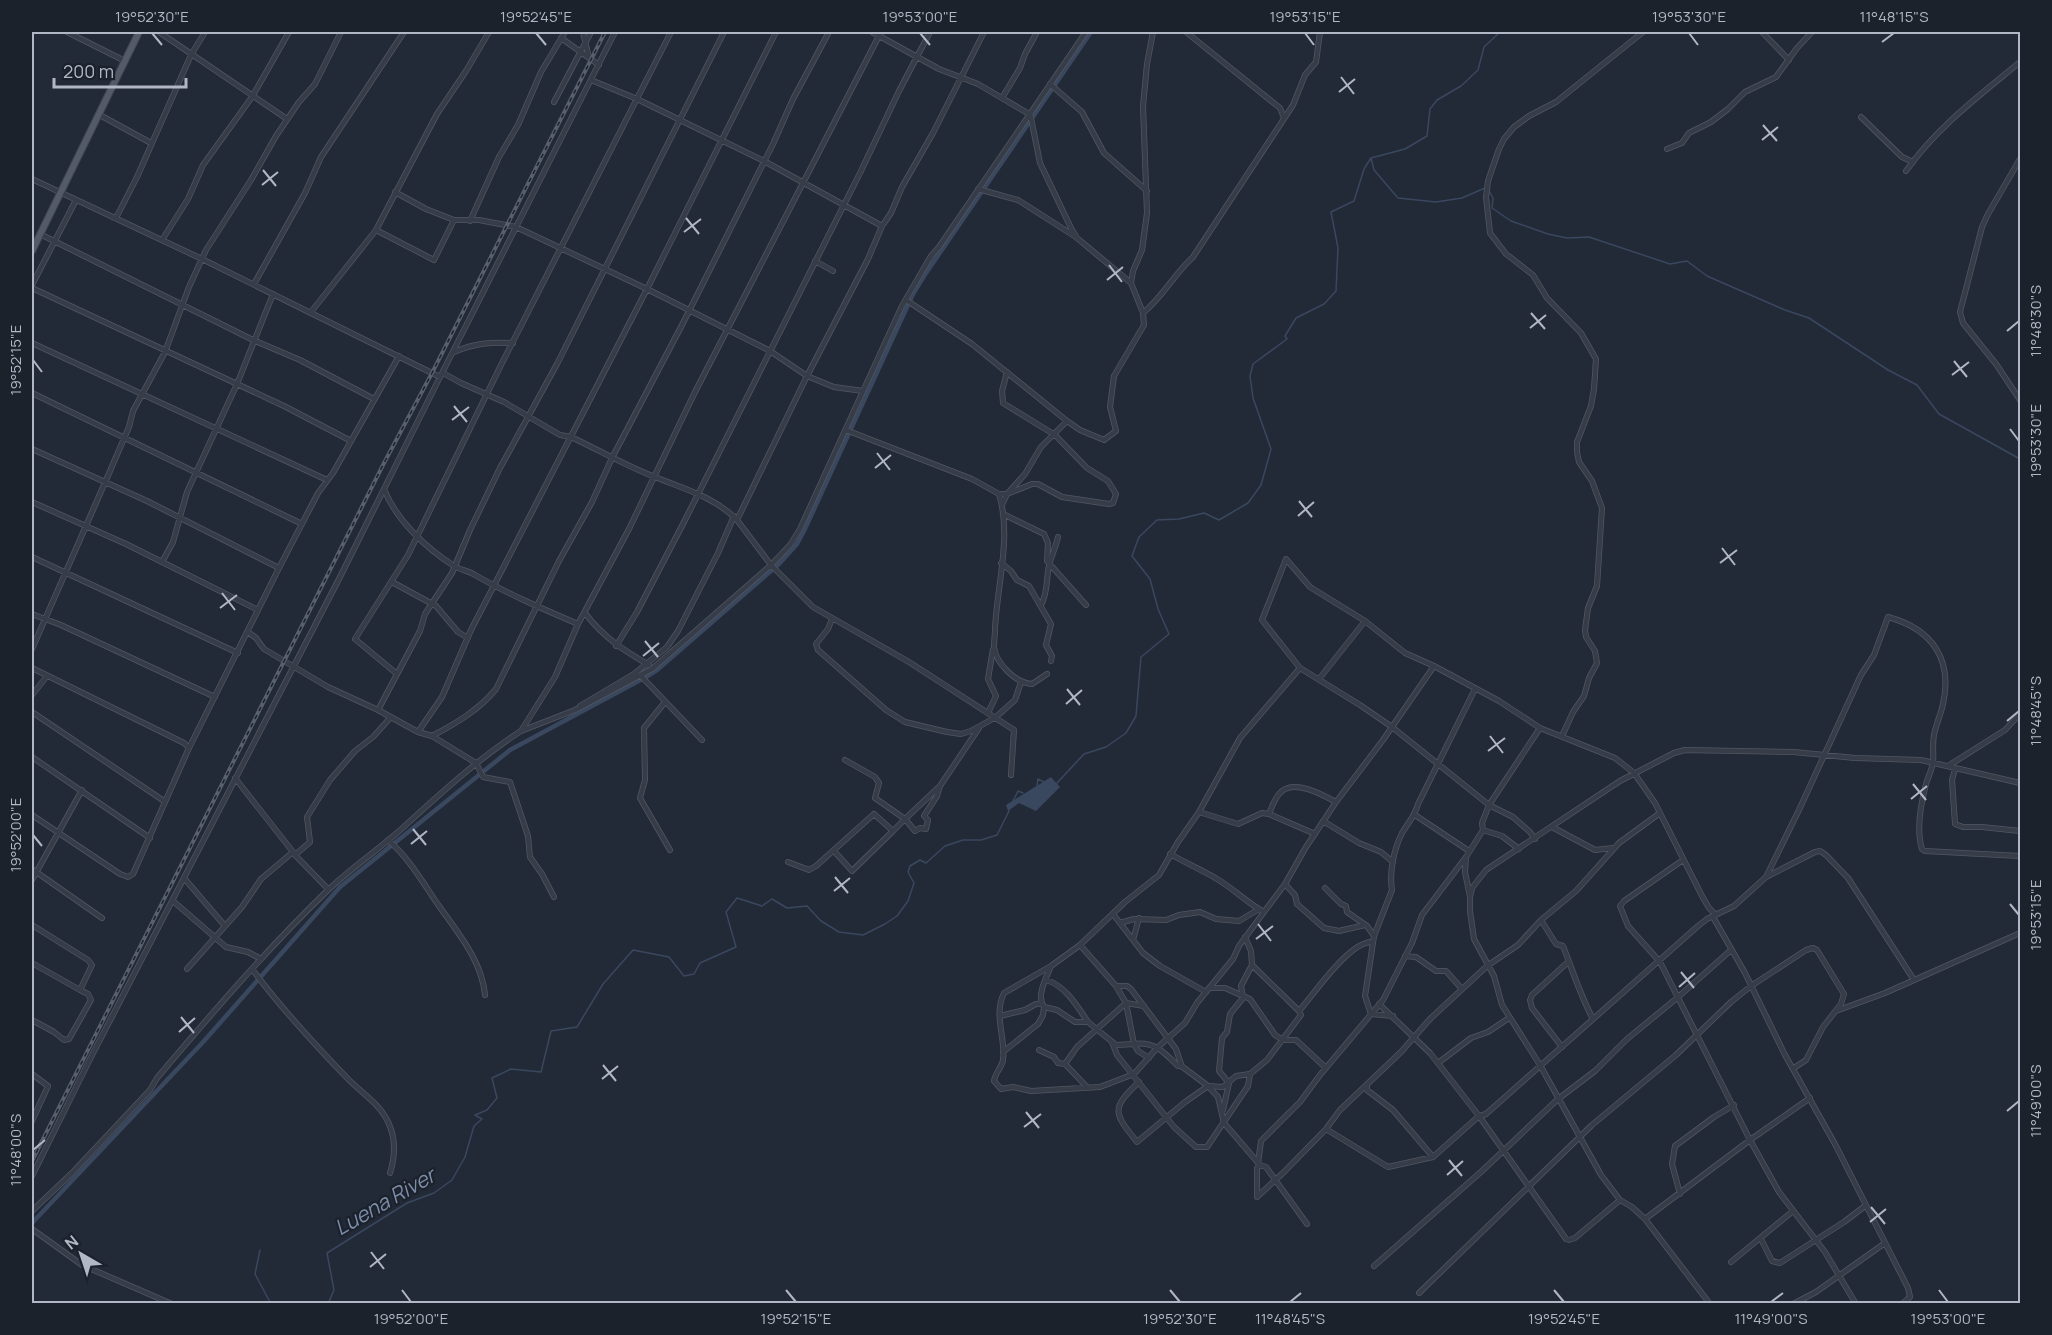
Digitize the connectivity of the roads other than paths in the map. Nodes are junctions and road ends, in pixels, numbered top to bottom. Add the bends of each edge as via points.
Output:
1 (67, 32) edge
2 (139, 32) edge
3 (159, 32) edge
4 (205, 32) edge
5 (289, 32) edge
6 (341, 32) edge
7 (404, 32) edge
8 (489, 32) edge
9 (565, 32) edge
10 (583, 32) edge
11 (591, 32) edge
12 (615, 32) edge
13 (671, 32) edge
14 (724, 32) edge
15 (776, 32) edge
16 (829, 32) edge
17 (872, 32) edge
18 (930, 32) edge
19 (984, 32) edge
20 (1037, 32) edge
21 (1086, 32) edge
22 (1153, 32) edge
23 (1186, 32) edge
24 (1320, 32) edge
25 (1642, 32) edge
26 (1762, 32) edge
27 (1812, 32) edge
28 (880, 33) edge
29 (561, 38) junction
30 (585, 41) junction
31 (581, 51) junction
32 (191, 55) junction
33 (916, 57) junction
34 (589, 58) junction
35 (1789, 60) junction
36 (125, 61) junction
37 (2020, 62) edge
38 (599, 65) junction
39 (961, 77) junction
40 (591, 80) junction
41 (1050, 84) junction
42 (252, 97) junction
43 (1002, 98) junction
44 (637, 99) junction
45 (554, 102) dead end
46 (1029, 113) junction
47 (98, 114) junction
48 (1861, 117) dead end
49 (287, 119) junction
50 (1284, 119) junction
51 (678, 120) junction
52 (720, 141) junction
53 (151, 143) junction
54 (1667, 149) dead end
55 (2020, 159) edge
56 (764, 161) junction
57 (1913, 162) junction
58 (1906, 171) dead end
59 (32, 179) edge
60 (803, 184) junction
61 (978, 189) junction
62 (60, 191) junction
63 (1147, 191) junction
64 (395, 192) junction
65 (76, 200) junction
66 (842, 205) junction
67 (116, 218) junction
68 (454, 220) junction
69 (470, 221) junction
70 (882, 226) junction
71 (516, 227) junction
72 (376, 230) junction
73 (40, 234) junction
74 (1077, 238) junction
75 (162, 240) junction
76 (54, 242) junction
77 (560, 249) junction
78 (32, 250) edge
79 (202, 259) junction
80 (815, 261) junction
81 (603, 268) junction
82 (833, 271) dead end
83 (1131, 283) junction
84 (254, 284) junction
85 (32, 286) edge
86 (647, 289) junction
87 (273, 294) junction
88 (906, 300) junction
89 (183, 305) junction
90 (311, 312) junction
91 (688, 312) junction
92 (1143, 313) junction
93 (728, 331) junction
94 (253, 340) junction
95 (32, 343) edge
96 (513, 343) junction
97 (770, 351) junction
98 (165, 352) junction
99 (453, 352) junction
100 (399, 356) junction
101 (1007, 372) junction
102 (442, 375) junction
103 (807, 376) junction
104 (237, 384) junction
105 (863, 392) junction
106 (32, 393) edge
107 (142, 394) junction
108 (486, 395) junction
109 (374, 399) junction
110 (2020, 400) edge
111 (528, 417) junction
112 (1067, 421) junction
113 (217, 429) junction
114 (846, 430) junction
115 (1055, 435) junction
116 (571, 437) junction
117 (124, 438) junction
118 (351, 441) junction
119 (32, 449) edge
120 (612, 458) junction
121 (196, 472) junction
122 (655, 477) junction
123 (327, 480) junction
124 (105, 482) junction
125 (384, 489) junction
126 (698, 494) junction
127 (999, 494) junction
128 (1007, 494) junction
129 (32, 502) edge
130 (1002, 505) junction
131 (1003, 514) junction
132 (736, 518) junction
133 (180, 519) junction
134 (303, 524) junction
135 (85, 526) junction
136 (418, 536) junction
137 (1058, 537) dead end
138 (32, 557) edge
139 (162, 562) junction
140 (1001, 563) junction
141 (1049, 564) junction
142 (771, 565) junction
143 (455, 566) junction
144 (279, 568) junction
145 (65, 572) junction
146 (392, 582) junction
147 (494, 586) junction
148 (431, 603) junction
149 (1041, 605) junction
150 (1086, 605) dead end
151 (537, 606) junction
152 (258, 610) junction
153 (585, 613) junction
154 (32, 614) edge
155 (45, 619) junction
156 (832, 619) junction
157 (1365, 621) junction
158 (579, 624) junction
159 (248, 632) junction
160 (468, 638) junction
161 (616, 646) junction
162 (994, 647) junction
163 (32, 649) edge
164 (237, 653) junction
165 (1051, 661) dead end
166 (648, 664) junction
167 (294, 666) junction
168 (1434, 666) junction
169 (32, 668) edge
170 (1300, 668) junction
171 (652, 669) junction
172 (397, 674) junction
173 (1047, 674) dead end
174 (47, 676) junction
175 (641, 676) junction
176 (1319, 679) junction
177 (1021, 682) junction
178 (1475, 689) junction
179 (32, 695) edge
180 (215, 697) junction
181 (664, 702) junction
182 (378, 710) junction
183 (575, 710) junction
184 (32, 712) edge
185 (988, 713) junction
186 (2020, 714) edge
187 (391, 717) junction
188 (996, 717) junction
189 (981, 725) junction
190 (1392, 727) junction
191 (1540, 728) junction
192 (521, 731) junction
193 (418, 732) junction
194 (432, 736) junction
195 (1562, 736) junction
196 (702, 740) dead end
197 (189, 748) junction
198 (1823, 755) junction
199 (32, 757) edge
200 (1958, 759) junction
201 (845, 760) dead end
202 (1933, 762) junction
203 (476, 763) junction
204 (1437, 765) junction
205 (1947, 767) junction
206 (1955, 769) junction
207 (1963, 770) junction
208 (1634, 773) junction
209 (1011, 775) dead end
210 (235, 778) junction
211 (2020, 783) edge
212 (940, 786) junction
213 (82, 790) junction
214 (164, 801) junction
215 (1336, 802) junction
216 (1489, 805) junction
217 (1199, 812) junction
218 (1660, 813) junction
219 (1269, 814) junction
220 (32, 815) edge
221 (1415, 815) junction
222 (905, 819) junction
223 (1323, 821) junction
224 (1552, 827) junction
225 (1483, 830) junction
226 (893, 831) junction
227 (2020, 831) edge
228 (1530, 832) junction
229 (57, 834) junction
230 (1315, 834) junction
231 (1542, 834) junction
232 (150, 838) junction
233 (1534, 839) junction
234 (388, 840) junction
235 (1614, 848) junction
236 (1519, 849) junction
237 (670, 850) dead end
238 (1469, 850) junction
239 (1596, 850) junction
240 (834, 851) junction
241 (294, 853) junction
242 (1170, 854) junction
243 (2020, 856) edge
244 (1466, 857) junction
245 (1683, 860) junction
246 (788, 862) dead end
247 (1393, 862) junction
248 (1600, 864) junction
249 (34, 871) edge
250 (184, 878) junction
251 (1766, 878) junction
252 (32, 880) edge
253 (1285, 884) junction
254 (1324, 888) dead end
255 (328, 889) junction
256 (554, 897) dead end
257 (1470, 897) junction
258 (173, 901) junction
259 (1709, 908) junction
260 (1262, 911) junction
261 (1113, 914) junction
262 (1712, 917) junction
263 (102, 918) dead end
264 (1139, 918) junction
265 (1541, 921) junction
266 (1120, 923) junction
267 (1377, 923) junction
268 (32, 925) edge
269 (1366, 925) junction
270 (225, 926) junction
271 (2020, 933) edge
272 (214, 937) junction
273 (1245, 937) junction
274 (1373, 939) junction
275 (1133, 940) junction
276 (1080, 945) junction
277 (1731, 950) junction
278 (1405, 956) junction
279 (261, 960) junction
280 (1569, 962) junction
281 (1660, 962) junction
282 (32, 963) edge
283 (1252, 965) junction
284 (1051, 966) junction
285 (1487, 966) junction
286 (187, 969) dead end
287 (252, 969) junction
288 (1046, 980) junction
289 (1914, 980) junction
290 (1116, 986) junction
291 (1751, 986) junction
292 (1462, 989) junction
293 (80, 990) junction
294 (1207, 990) junction
295 (485, 995) dead end
296 (1243, 996) junction
297 (1677, 998) junction
298 (1126, 1003) junction
299 (1379, 1004) junction
300 (1043, 1006) junction
301 (1144, 1006) junction
302 (1299, 1011) junction
303 (1836, 1011) junction
304 (1371, 1014) junction
305 (1000, 1016) junction
306 (1393, 1016) junction
307 (1509, 1018) junction
308 (1593, 1019) junction
309 (32, 1020) edge
310 (1088, 1022) junction
311 (1098, 1029) junction
312 (1697, 1034) junction
313 (1414, 1036) junction
314 (1168, 1038) junction
315 (1283, 1040) junction
316 (1112, 1042) junction
317 (1134, 1044) junction
318 (1158, 1047) junction
319 (1562, 1047) junction
320 (1039, 1050) dead end
321 (1003, 1052) junction
322 (1149, 1058) junction
323 (1438, 1063) junction
324 (1065, 1064) junction
325 (1540, 1065) junction
326 (1182, 1066) junction
327 (1326, 1068) junction
328 (1794, 1068) junction
329 (32, 1074) edge
330 (1134, 1074) junction
331 (1250, 1074) junction
332 (1139, 1082) junction
333 (1229, 1083) junction
334 (1208, 1086) junction
335 (1367, 1086) junction
336 (1087, 1088) junction
337 (1810, 1098) junction
338 (1558, 1099) junction
339 (1734, 1105) junction
340 (1223, 1110) junction
341 (1479, 1116) junction
342 (1167, 1118) junction
343 (32, 1121) edge
344 (1224, 1122) junction
345 (1326, 1129) junction
346 (1579, 1138) junction
347 (1750, 1140) junction
348 (1503, 1150) junction
349 (1433, 1157) junction
350 (1259, 1164) junction
351 (390, 1173) dead end
352 (32, 1176) edge
353 (1276, 1180) junction
354 (1528, 1186) junction
355 (1680, 1194) junction
356 (1620, 1200) junction
357 (1865, 1206) junction
358 (32, 1211) edge
359 (1793, 1211) junction
360 (1645, 1219) junction
361 (1308, 1224) dead end
362 (32, 1229) edge
363 (1761, 1239) junction
364 (1815, 1240) junction
365 (1885, 1243) junction
366 (1731, 1262) dead end
367 (1374, 1266) dead end
368 (1838, 1275) junction
369 (1419, 1293) dead end
370 (172, 1304) edge
371 (1710, 1304) edge
372 (1793, 1304) edge
373 (1856, 1304) edge
374 (1902, 1304) edge

1 - 36 street
2 - 36 main road
3 - 32 street
4 - 32 street
5 - 42 street
6 - 49 street via 315,84
7 - 84 street via 321,157
8 - 64 street
9 - 29 street
10 - 30 street
11 - 30 street
12 - 38 street
13 - 44 street
14 - 51 street
15 - 52 street
16 - 56 street
17 - 28 street
18 - 33 street
19 - 39 street
20 - 43 street
21 - 41 street
22 - 63 street via 1143,106
23 - 50 street via 1280,108
24 - 50 street via 1316,62 1305,75
25 - 195 street via 1556,102 1514,127 1499,149 1486,197 1490,233 1506,254 1533,275 1547,298 1581,333 1596,358 1591,406 1576,452 1602,508 1597,586 1585,630 1597,663
26 - 35 street
27 - 35 street
28 - 33 street
28 - 60 street
29 - 31 street
29 - 69 street
30 - 31 street
30 - 34 street
31 - 34 street
31 - 45 street
32 - 42 street
32 - 53 street
33 - 39 street
33 - 66 street
34 - 38 street
35 - 54 street via 1770,81 1745,92 1711,122
36 - 47 main road
37 - 57 street via 1937,134
38 - 40 street
39 - 43 street
39 - 70 street
40 - 44 street
40 - 71 street
41 - 46 street
41 - 63 street via 1082,112 1104,153
42 - 49 street
42 - 75 street via 203,165 188,199
43 - 46 street
44 - 51 street
44 - 77 street
46 - 61 street
46 - 74 street via 1040,164
47 - 53 street
47 - 62 main road
48 - 57 street via 1902,157
49 - 79 street
50 - 92 street via 1193,258
51 - 52 street
51 - 81 street
52 - 56 street
52 - 86 street
53 - 67 street
55 - 110 street via 1985,221 1960,312 1963,322
56 - 60 street
56 - 91 street
57 - 58 street
59 - 62 street
60 - 66 street
60 - 93 street
61 - 74 street via 1018,200
61 - 88 street
62 - 65 street
62 - 73 main road
63 - 83 street via 1144,237
64 - 68 street
64 - 72 street
65 - 67 street
65 - 76 street
66 - 70 street
66 - 80 street
67 - 75 street
68 - 69 street
68 - 72 street via 434,260
69 - 71 street
70 - 103 street
71 - 77 street
71 - 99 street
72 - 90 street
73 - 76 street
73 - 78 main road
74 - 83 street
75 - 79 street
76 - 85 street
76 - 89 street
77 - 81 street
77 - 96 street
79 - 84 street
79 - 89 street
80 - 82 street
80 - 97 street
81 - 86 street
81 - 111 street
83 - 92 street
84 - 87 street
85 - 98 street
86 - 91 street
86 - 116 street
87 - 90 street
87 - 94 street
88 - 101 street
88 - 105 street
89 - 94 street
89 - 98 street
90 - 100 street
91 - 93 street
91 - 120 street
92 - 112 street via 1144,325 1114,376 1110,407 1116,431 1100,440
93 - 97 street
93 - 122 street
94 - 104 street
94 - 109 street
95 - 107 street
96 - 99 street via 483,342
96 - 108 street
97 - 103 street
97 - 126 street
98 - 104 street
98 - 107 street
99 - 102 street
100 - 102 street
100 - 109 street
101 - 112 street
101 - 115 street via 1003,403
102 - 108 street
102 - 125 street
103 - 105 street via 834,387
103 - 132 street
104 - 113 street
104 - 118 street
105 - 114 street
106 - 117 street
107 - 113 street
107 - 117 street
108 - 111 street
108 - 136 street
109 - 118 street
111 - 116 street
111 - 143 street
112 - 115 street
113 - 121 street
113 - 123 street
114 - 127 street via 972,479
114 - 142 street via 800,530
115 - 128 street via 1041,447
115 - 128 street via 1087,468 1108,481 1116,494 1113,503 1062,497 1038,484
116 - 120 street
116 - 147 street
117 - 121 street
117 - 124 street
118 - 123 street
119 - 124 street
120 - 122 street
120 - 151 street
121 - 133 street
121 - 134 street
122 - 126 street
122 - 153 street
123 - 134 street
124 - 133 street
124 - 135 street
125 - 136 street via 395,511
125 - 167 street
126 - 132 street
126 - 161 street
127 - 128 street
127 - 130 street
128 - 130 street
129 - 135 street
130 - 131 street
131 - 140 street
131 - 141 street via 1044,534
132 - 142 street
132 - 166 street via 674,637
133 - 139 street
133 - 144 street
134 - 144 street
135 - 139 street
135 - 145 street
136 - 143 street
136 - 146 street
137 - 141 street
138 - 145 street
139 - 152 street
140 - 149 street via 1029,586
140 - 162 street
141 - 149 street
141 - 150 street
142 - 156 street via 813,607
142 - 171 street
143 - 147 street
143 - 148 street
144 - 152 street
145 - 155 street
145 - 164 street
146 - 148 street
146 - 172 street via 355,640
147 - 151 street
147 - 160 street
148 - 160 street
148 - 172 street
149 - 165 street via 1052,624 1046,645
151 - 158 street
151 - 194 street via 496,689 463,718
152 - 159 street
153 - 158 street
153 - 161 street
154 - 155 street
155 - 163 street
155 - 180 street
156 - 185 street
156 - 189 street via 816,644 818,650 886,711 905,722 947,732 962,734
157 - 168 street via 1405,652
157 - 170 street via 1310,587 1286,559 1262,620
157 - 176 street
158 - 192 street via 555,677
159 - 164 street
159 - 167 street via 264,649
160 - 193 street via 442,697
161 - 166 street
162 - 177 street via 999,662
162 - 185 street via 988,679 996,696
164 - 180 street
166 - 171 street
166 - 183 street
167 - 182 street
167 - 210 street
168 - 178 street
168 - 190 street
169 - 174 street
170 - 176 street
170 - 217 street via 1240,738
171 - 175 street
172 - 182 street
173 - 177 street via 1032,684
174 - 179 street
174 - 197 street via 143,721
175 - 181 street
175 - 183 street
176 - 190 street
177 - 188 street via 1015,700
178 - 191 street
178 - 204 street
180 - 197 street
181 - 196 street
181 - 237 street via 644,728 645,780 640,798
182 - 187 street
183 - 192 street
184 - 214 street
185 - 188 street
186 - 200 street via 2004,730
187 - 193 street
187 - 241 street via 330,780 307,817 310,842
188 - 189 street
188 - 209 street via 1014,730
189 - 212 street
190 - 204 street
190 - 215 street
191 - 195 street
191 - 216 street
192 - 203 street
193 - 194 street
194 - 203 street
195 - 208 street via 1610,755
197 - 214 street
198 - 202 street
198 - 202 street via 1890,617 1929,639 1944,664 1946,686 1933,741
198 - 208 street via 1685,750
198 - 251 street
199 - 213 street
200 - 205 street
200 - 207 street
201 - 222 street via 875,777 879,783 875,798
202 - 205 street
202 - 243 street via 1922,802 1922,849
203 - 234 street
203 - 256 street via 485,778 511,784 528,836 530,857
204 - 216 street
204 - 221 street
205 - 206 street
206 - 207 street
206 - 227 street via 1955,825
207 - 211 street
208 - 218 street
208 - 224 street
210 - 241 street
210 - 250 street
212 - 222 street
212 - 222 street via 924,816 928,820 926,829 915,831
213 - 229 street
213 - 232 street
214 - 232 street
215 - 219 street via 1310,789 1287,788 1279,794
215 - 223 street
216 - 225 street
216 - 228 street via 1513,817
217 - 219 street via 1238,824 1262,813
217 - 242 street
218 - 235 street
218 - 245 street
219 - 230 street
220 - 229 street
221 - 238 street
221 - 247 street via 1403,832
222 - 226 street
223 - 230 street
223 - 247 street via 1382,852
224 - 231 street
224 - 239 street
225 - 236 street via 1502,836
225 - 238 street
226 - 240 street via 873,814
226 - 240 street via 852,871
228 - 231 street
228 - 233 street
229 - 232 street via 128,877
229 - 249 street
230 - 253 street
231 - 233 street
233 - 236 street
234 - 255 street
234 - 295 street via 424,882 467,946 482,977
235 - 239 street
235 - 248 street
236 - 257 street via 1486,870
238 - 244 street
239 - 248 street
240 - 246 street via 809,870
241 - 255 street
241 - 270 street via 261,879 243,908
242 - 260 street via 1217,879
242 - 261 street via 1159,875
244 - 257 street
244 - 278 street via 1422,915
245 - 259 street
245 - 281 street via 1620,906 1628,926
247 - 267 street via 1392,890
248 - 265 street
249 - 252 street
249 - 263 street
250 - 258 street
250 - 270 street
251 - 262 street via 1739,902
251 - 289 street via 1815,852 1826,855 1848,878
253 - 260 street
253 - 269 street via 1297,904 1323,928 1339,931
254 - 269 street
255 - 279 street
257 - 285 street via 1474,939
258 - 272 street
258 - 352 street
259 - 262 street
259 - 262 street
260 - 264 street via 1239,921 1216,919 1202,912 1166,920
260 - 273 street
261 - 266 street
261 - 276 street
262 - 277 street
262 - 281 street
264 - 266 street
264 - 275 street
265 - 280 street via 1556,944 1563,946
265 - 285 street via 1518,945
266 - 275 street
267 - 269 street
267 - 274 street
268 - 293 street via 91,963
269 - 274 street
270 - 272 street
271 - 289 street
272 - 279 street via 230,950 246,951
272 - 286 street
273 - 283 street
273 - 294 street via 1233,960
274 - 302 street via 1333,967
274 - 304 street via 1365,996
275 - 294 street via 1160,966
276 - 284 street
276 - 290 street
277 - 291 street
277 - 297 street
278 - 292 street via 1416,957 1438,972 1446,971
278 - 299 street
279 - 287 street
280 - 308 street
280 - 319 street via 1530,1000
281 - 297 street
281 - 308 street
282 - 293 street
283 - 296 street via 1241,986
283 - 302 street
284 - 288 street
284 - 305 street via 1004,993
285 - 292 street
285 - 307 street
287 - 351 street via 384,1114 394,1142
287 - 358 street via 150,1090
288 - 300 street via 1041,996
288 - 310 street via 1068,994
289 - 303 street
290 - 298 street
290 - 301 street via 1129,987
291 - 303 street via 1813,948 1844,994
291 - 312 street
291 - 328 street
292 - 313 street
293 - 309 street via 91,1000 69,1039 64,1040
294 - 296 street via 1222,987
294 - 314 street via 1185,1023
296 - 315 street via 1252,1000
296 - 333 street via 1230,1014 1222,1039 1219,1071
297 - 312 street
297 - 338 street
298 - 301 street
298 - 311 street
298 - 317 street
299 - 304 street
299 - 306 street
300 - 305 street via 1036,1004
300 - 310 street via 1074,1022
300 - 321 street via 1038,1024
301 - 314 street
302 - 315 street via 1300,1018
303 - 328 street via 1822,1026 1806,1060
304 - 306 street
304 - 327 street
305 - 321 street
306 - 313 street
307 - 323 street via 1471,1038
307 - 325 street
308 - 319 street
310 - 311 street
311 - 316 street
311 - 324 street via 1072,1052
312 - 339 street
312 - 346 street
313 - 323 street
313 - 335 street
314 - 318 street
314 - 326 street
315 - 327 street via 1296,1040
315 - 331 street via 1268,1060
316 - 317 street
316 - 330 street via 1117,1055
317 - 318 street
317 - 322 street via 1136,1050
318 - 322 street
318 - 326 street
319 - 325 street
320 - 324 street
321 - 336 street via 994,1081 1001,1089
322 - 330 street
323 - 341 street
324 - 336 street
325 - 338 street
325 - 341 street
326 - 334 street
327 - 350 street via 1300,1102 1261,1141
328 - 337 street
329 - 343 street via 48,1086
330 - 332 street
330 - 336 street via 1105,1087
331 - 333 street via 1236,1076
331 - 344 street via 1248,1086
332 - 342 street
332 - 342 street via 1119,1106 1122,1123 1137,1142
333 - 334 street via 1223,1087
333 - 340 street
334 - 340 street via 1220,1098
334 - 342 street
335 - 345 street
335 - 349 street
337 - 347 street
337 - 357 street
338 - 346 street
338 - 348 street
339 - 347 street
339 - 355 street via 1675,1146 1672,1164
340 - 344 street
341 - 348 street
341 - 349 street
342 - 344 street via 1196,1148 1210,1144
344 - 350 street
345 - 349 street via 1388,1167
345 - 353 street
346 - 354 street
346 - 356 street
347 - 355 street
347 - 359 street
348 - 354 street
348 - 367 street
350 - 353 street
350 - 353 street via 1257,1197
353 - 361 street
354 - 356 street via 1569,1240
354 - 369 street
355 - 360 street
356 - 360 street
357 - 364 street
357 - 365 street
359 - 363 street
359 - 364 street
360 - 371 street
362 - 370 street via 82,1265
363 - 364 street via 1776,1263
363 - 366 street
364 - 368 street
365 - 368 street
365 - 374 street via 1911,1295
368 - 372 street
368 - 373 street

